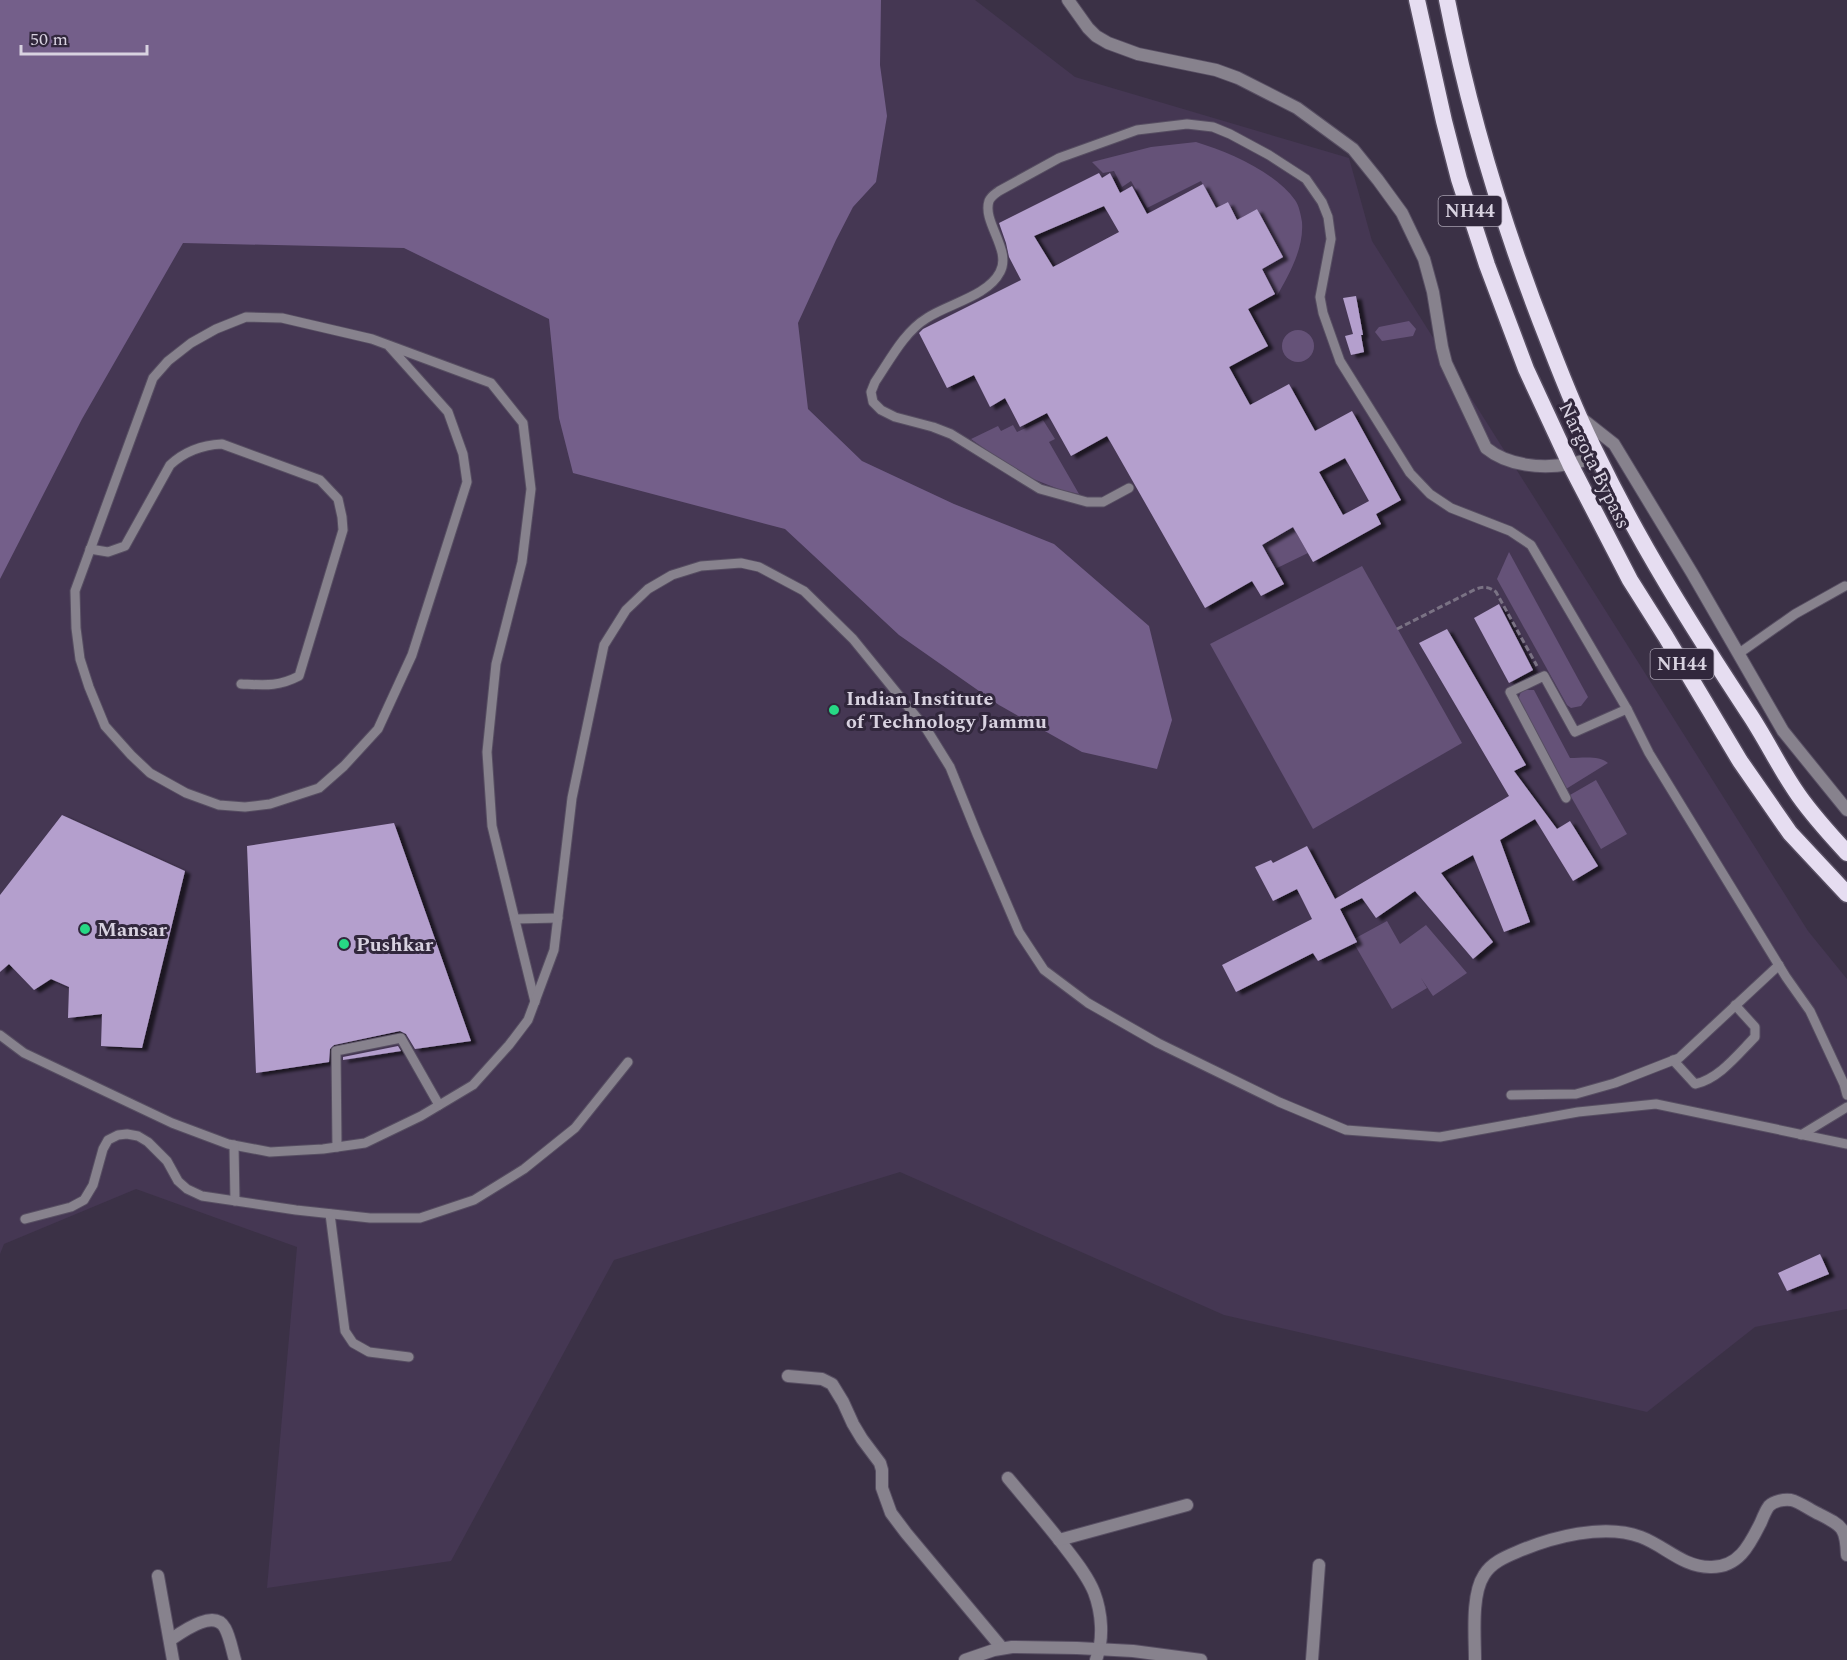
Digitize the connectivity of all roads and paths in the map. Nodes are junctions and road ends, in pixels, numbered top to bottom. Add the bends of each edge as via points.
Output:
1 (1068, 0) edge
2 (1417, 0) edge
3 (1447, 0) edge
4 (388, 345) junction
5 (1580, 418) junction
6 (1597, 456) junction
7 (1570, 464) junction
8 (1129, 488) dead end
9 (90, 549) junction
10 (1845, 586) dead end
11 (1397, 629) dead end
12 (1738, 654) junction
13 (1538, 667) dead end
14 (241, 684) dead end
15 (1627, 709) junction
16 (1566, 798) dead end
17 (1847, 810) edge
18 (1847, 853) edge
19 (1847, 894) edge
20 (558, 918) junction
21 (515, 919) junction
22 (1779, 965) junction
23 (535, 1002) junction
24 (1735, 1005) junction
25 (0, 1035) edge
26 (1672, 1060) junction
27 (628, 1062) dead end
28 (1511, 1095) dead end
29 (1847, 1095) edge
30 (439, 1105) junction
31 (1847, 1107) edge
32 (1801, 1134) junction
33 (1847, 1144) edge
34 (234, 1145) junction
35 (337, 1147) junction
36 (235, 1201) junction
37 (330, 1214) junction
38 (25, 1220) dead end
39 (410, 1357) dead end
40 (788, 1376) dead end
41 (1008, 1478) dead end
42 (1187, 1505) dead end
43 (1059, 1540) junction
44 (1847, 1555) edge
45 (1319, 1565) dead end
46 (158, 1576) dead end
47 (170, 1640) junction
48 (1002, 1648) junction
49 (1098, 1655) edge
50 (173, 1660) edge
51 (235, 1660) edge
52 (965, 1660) edge
53 (1201, 1660) edge
54 (1312, 1660) edge
55 (1475, 1660) edge

1 - 7 street via 1088,28 1108,43 1238,78 1297,108 1353,149 1402,213 1424,259 1446,363 1486,448 1523,464
2 - 7 highway, Nargota Bypass / NH44 via 1459,179 1504,314
3 - 5 highway, Nargota Bypass / NH44 via 1490,173 1527,286
4 - 9 lane via 282,318 246,317 191,343 153,378
4 - 9 lane via 448,412 463,454 467,482 412,655 378,729 319,788 270,804 219,805 150,773 131,755 105,726 80,658 75,591
4 - 21 lane via 491,383 523,423 531,489 522,562 496,664 487,752 492,826
5 - 6 highway, Nargota Bypass / NH44
5 - 12 street via 1614,444
6 - 7 street
6 - 18 highway, Nargota Bypass / NH44 via 1681,606 1786,775
7 - 19 highway, Nargota Bypass / NH44 via 1630,580 1740,761 1790,833
8 - 15 lane via 1103,502 1087,502 1040,489 951,434 880,410 871,392 913,329 979,292 1002,270 1002,254 988,207 990,198 999,191 1059,158 1137,130 1187,124 1213,128 1269,155 1305,179 1322,202 1331,239 1320,297 1340,361 1410,473 1430,494 1451,508 1510,531 1530,545
9 - 14 lane via 108,552 126,546 170,465 181,455 209,444 222,444 320,480 338,499 343,530 299,676 285,683
10 - 12 lane via 1795,614
11 - 13 path via 1476,589 1490,587
12 - 17 street via 1783,731
15 - 16 lane via 1575,732 1544,676 1510,692
15 - 22 lane via 1649,753
20 - 21 lane
20 - 23 lane via 554,950
20 - 32 lane via 572,798 604,645 626,610 648,589 672,575 701,566 741,563 759,567 804,591 853,639 927,730 950,767 1019,932 1044,970 1088,1003 1158,1043 1346,1130 1440,1137 1578,1112 1656,1104
21 - 23 lane
22 - 24 lane
22 - 29 lane via 1810,1011
23 - 30 lane via 528,1020 473,1084
24 - 26 lane via 1679,1058
24 - 26 lane via 1755,1027 1755,1037 1723,1068 1695,1084
25 - 34 lane via 24,1053 172,1123
26 - 28 lane via 1576,1094
27 - 37 lane via 575,1128 524,1169 474,1200 420,1218
30 - 35 lane via 365,1143
30 - 35 lane via 401,1038 336,1051
31 - 32 lane
32 - 33 lane
34 - 35 lane via 270,1152
34 - 36 lane
36 - 37 lane
36 - 38 lane via 202,1196 187,1189 148,1142 127,1134 108,1140 84,1200
37 - 39 lane via 345,1331 353,1343 369,1352
40 - 48 street via 822,1379 832,1384 857,1431 880,1462 882,1488 891,1513
41 - 43 street
42 - 43 street
43 - 49 street via 1094,1592 1100,1614
44 - 55 street via 1842,1528 1791,1500 1769,1506 1748,1548 1731,1563 1711,1568 1688,1564 1642,1537 1621,1532 1583,1533 1541,1542 1494,1564 1484,1575 1477,1590
45 - 54 street
46 - 47 street
47 - 50 street
47 - 51 street via 198,1623 216,1621 225,1628
48 - 49 street
48 - 52 street
49 - 53 street via 1133,1651

